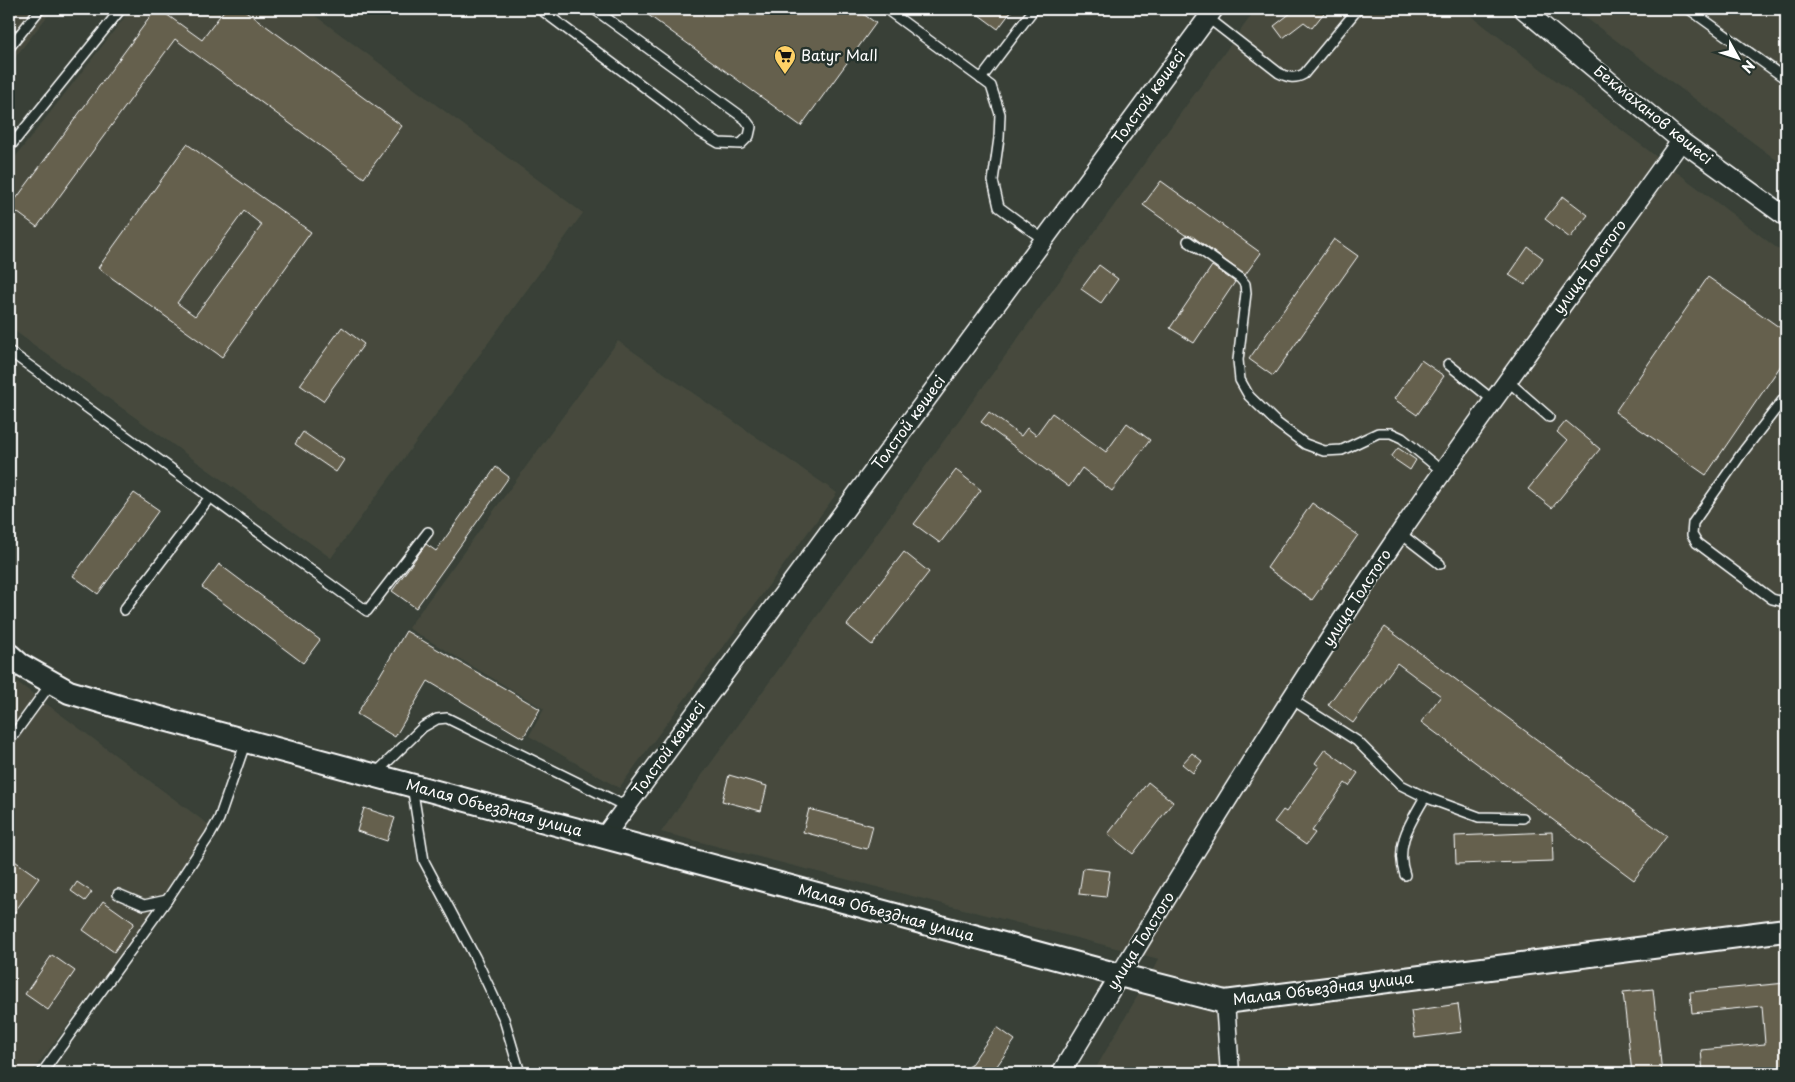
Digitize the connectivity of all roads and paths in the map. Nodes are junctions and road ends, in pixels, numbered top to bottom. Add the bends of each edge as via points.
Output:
1 (40, 9) edge
2 (121, 9) edge
3 (540, 9) edge
4 (594, 9) edge
5 (886, 9) edge
6 (1034, 9) edge
7 (1523, 9) edge
8 (1689, 9) edge
9 (1357, 10) dead end
10 (1211, 13) edge
11 (9, 48) edge
12 (981, 79) junction
13 (1786, 79) edge
14 (1681, 142) junction
15 (9, 148) edge
16 (1786, 216) edge
17 (1044, 240) junction
18 (1188, 241) dead end
19 (9, 351) edge
20 (1448, 364) dead end
21 (1508, 382) junction
22 (1786, 396) edge
23 (1494, 401) junction
24 (1549, 417) dead end
25 (1443, 472) junction
26 (210, 497) junction
27 (428, 532) dead end
28 (1400, 533) junction
29 (1440, 564) dead end
30 (1786, 598) edge
31 (124, 610) dead end
32 (12, 665) edge
33 (52, 682) junction
34 (1291, 699) junction
35 (9, 741) edge
36 (246, 741) junction
37 (374, 775) junction
38 (412, 786) junction
39 (1425, 797) junction
40 (626, 807) junction
41 (1523, 818) dead end
42 (604, 837) junction
43 (1405, 874) dead end
44 (118, 894) dead end
45 (167, 900) junction
46 (1786, 930) edge
47 (1119, 975) junction
48 (1225, 1002) junction
49 (42, 1073) edge
50 (520, 1073) edge
51 (1061, 1073) edge
52 (1230, 1073) edge

1 - 11 lane
2 - 15 lane
3 - 4 lane via 718,143 741,144 749,136 751,127 745,118
5 - 12 lane
6 - 12 lane
7 - 14 street, Бекмаханов көшесі
8 - 13 lane
9 - 10 lane via 1304,74 1296,78 1280,73
10 - 17 street, Толстой көшесі
12 - 17 lane via 991,86 1000,114 993,182 999,207
14 - 16 street, Бекмаханов көшесі
14 - 21 street, улица Толстого
17 - 40 street, Толстой көшесі
18 - 25 lane via 1246,284 1238,360 1240,380 1248,396 1277,423 1305,444 1324,451 1342,450 1378,433 1391,433
19 - 26 lane
20 - 23 lane
21 - 23 street, улица Толстого
21 - 24 lane
22 - 30 lane via 1693,524 1692,535 1772,599
23 - 25 street, улица Толстого
25 - 28 street, улица Толстого
26 - 27 lane via 367,611
26 - 31 lane
28 - 29 lane
28 - 34 street, улица Толстого
32 - 33 street, Малая Объездная улица
33 - 35 lane
33 - 36 street, Малая Объездная улица via 69,692
34 - 39 lane via 1357,741 1401,785
34 - 47 street, улица Толстого
36 - 37 street, Малая Объездная улица
36 - 45 lane via 219,819
37 - 38 street, Малая Объездная улица
37 - 40 lane via 423,726 447,718
38 - 42 street, Малая Объездная улица
38 - 50 lane via 424,861 504,1019
39 - 41 lane via 1479,817
39 - 43 lane via 1405,834 1400,862
40 - 42 street, Толстой көшесі
42 - 47 street, Малая Объездная улица
44 - 45 lane via 144,905
45 - 49 lane
46 - 48 street, Малая Объездная улица
47 - 48 street, Малая Объездная улица
47 - 51 street, улица Толстого
48 - 52 street

